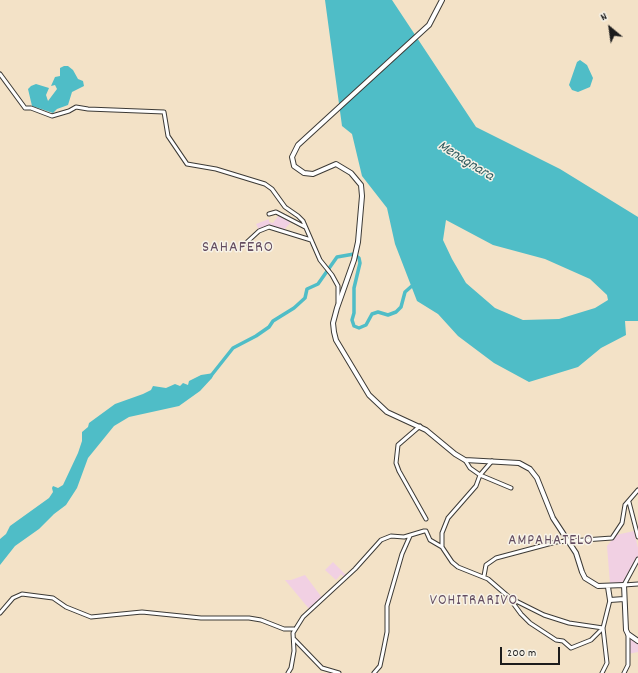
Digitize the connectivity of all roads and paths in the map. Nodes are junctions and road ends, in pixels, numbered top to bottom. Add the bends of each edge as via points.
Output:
1 (442, 0) edge
2 (0, 74) edge
3 (269, 214) dead end
4 (305, 226) junction
5 (311, 240) junction
6 (246, 243) dead end
7 (337, 308) junction
8 (420, 426) junction
9 (465, 460) junction
10 (492, 461) junction
11 (480, 475) junction
12 (511, 488) dead end
13 (638, 490) edge
14 (628, 502) junction
15 (426, 519) dead end
16 (410, 536) junction
17 (638, 537) edge
18 (570, 541) junction
19 (442, 547) junction
20 (638, 559) edge
21 (484, 576) junction
22 (638, 584) edge
23 (624, 585) junction
24 (608, 587) junction
25 (510, 598) junction
26 (624, 599) junction
27 (610, 600) junction
28 (0, 614) edge
29 (603, 628) junction
30 (294, 629) junction
31 (628, 634) junction
32 (293, 639) junction
33 (638, 641) edge
34 (291, 668) junction
35 (288, 673) edge
36 (291, 673) edge
37 (339, 673) edge
38 (374, 673) edge
39 (602, 673) edge
40 (624, 673) edge

1 - 7 main road via 434,18 421,32 298,145 292,157 294,166 299,171 313,174 336,164 351,173 361,185 356,250
2 - 4 street via 25,108 52,116 76,107 164,112 168,136 187,164 216,169 265,184
3 - 4 street via 276,212
4 - 5 street
5 - 6 street via 269,227 259,231
5 - 7 street via 338,286
7 - 8 main road via 333,326 336,340 369,396 387,412
8 - 9 main road
8 - 15 street via 398,445 396,463
9 - 10 main road
9 - 11 street via 470,468
10 - 11 street
10 - 18 main road via 519,463 530,468 537,478 551,515
11 - 12 street
11 - 19 street via 476,486 448,518 442,533
13 - 14 street
14 - 17 street
14 - 18 street via 624,508 622,523 612,538
16 - 19 street via 426,531 430,540
16 - 30 street via 391,536 381,540
16 - 38 street via 387,606 387,632 380,666
18 - 21 street via 556,542 496,558 486,565
18 - 24 main road via 585,578 595,585
19 - 21 street via 458,567
20 - 23 street
21 - 25 street
22 - 23 street
23 - 24 main road
23 - 26 main road
24 - 27 main road
25 - 29 street via 544,615 569,623
25 - 29 street via 530,623 571,648 591,640
26 - 27 main road
26 - 31 main road
27 - 29 street
28 - 30 street via 13,598 22,594 53,598 66,607 91,616 142,612 201,618 249,618 284,629
29 - 39 street via 607,663
30 - 32 street
31 - 33 main road
31 - 40 street via 628,664
32 - 34 street
32 - 37 street via 322,668
34 - 35 street
34 - 36 street

